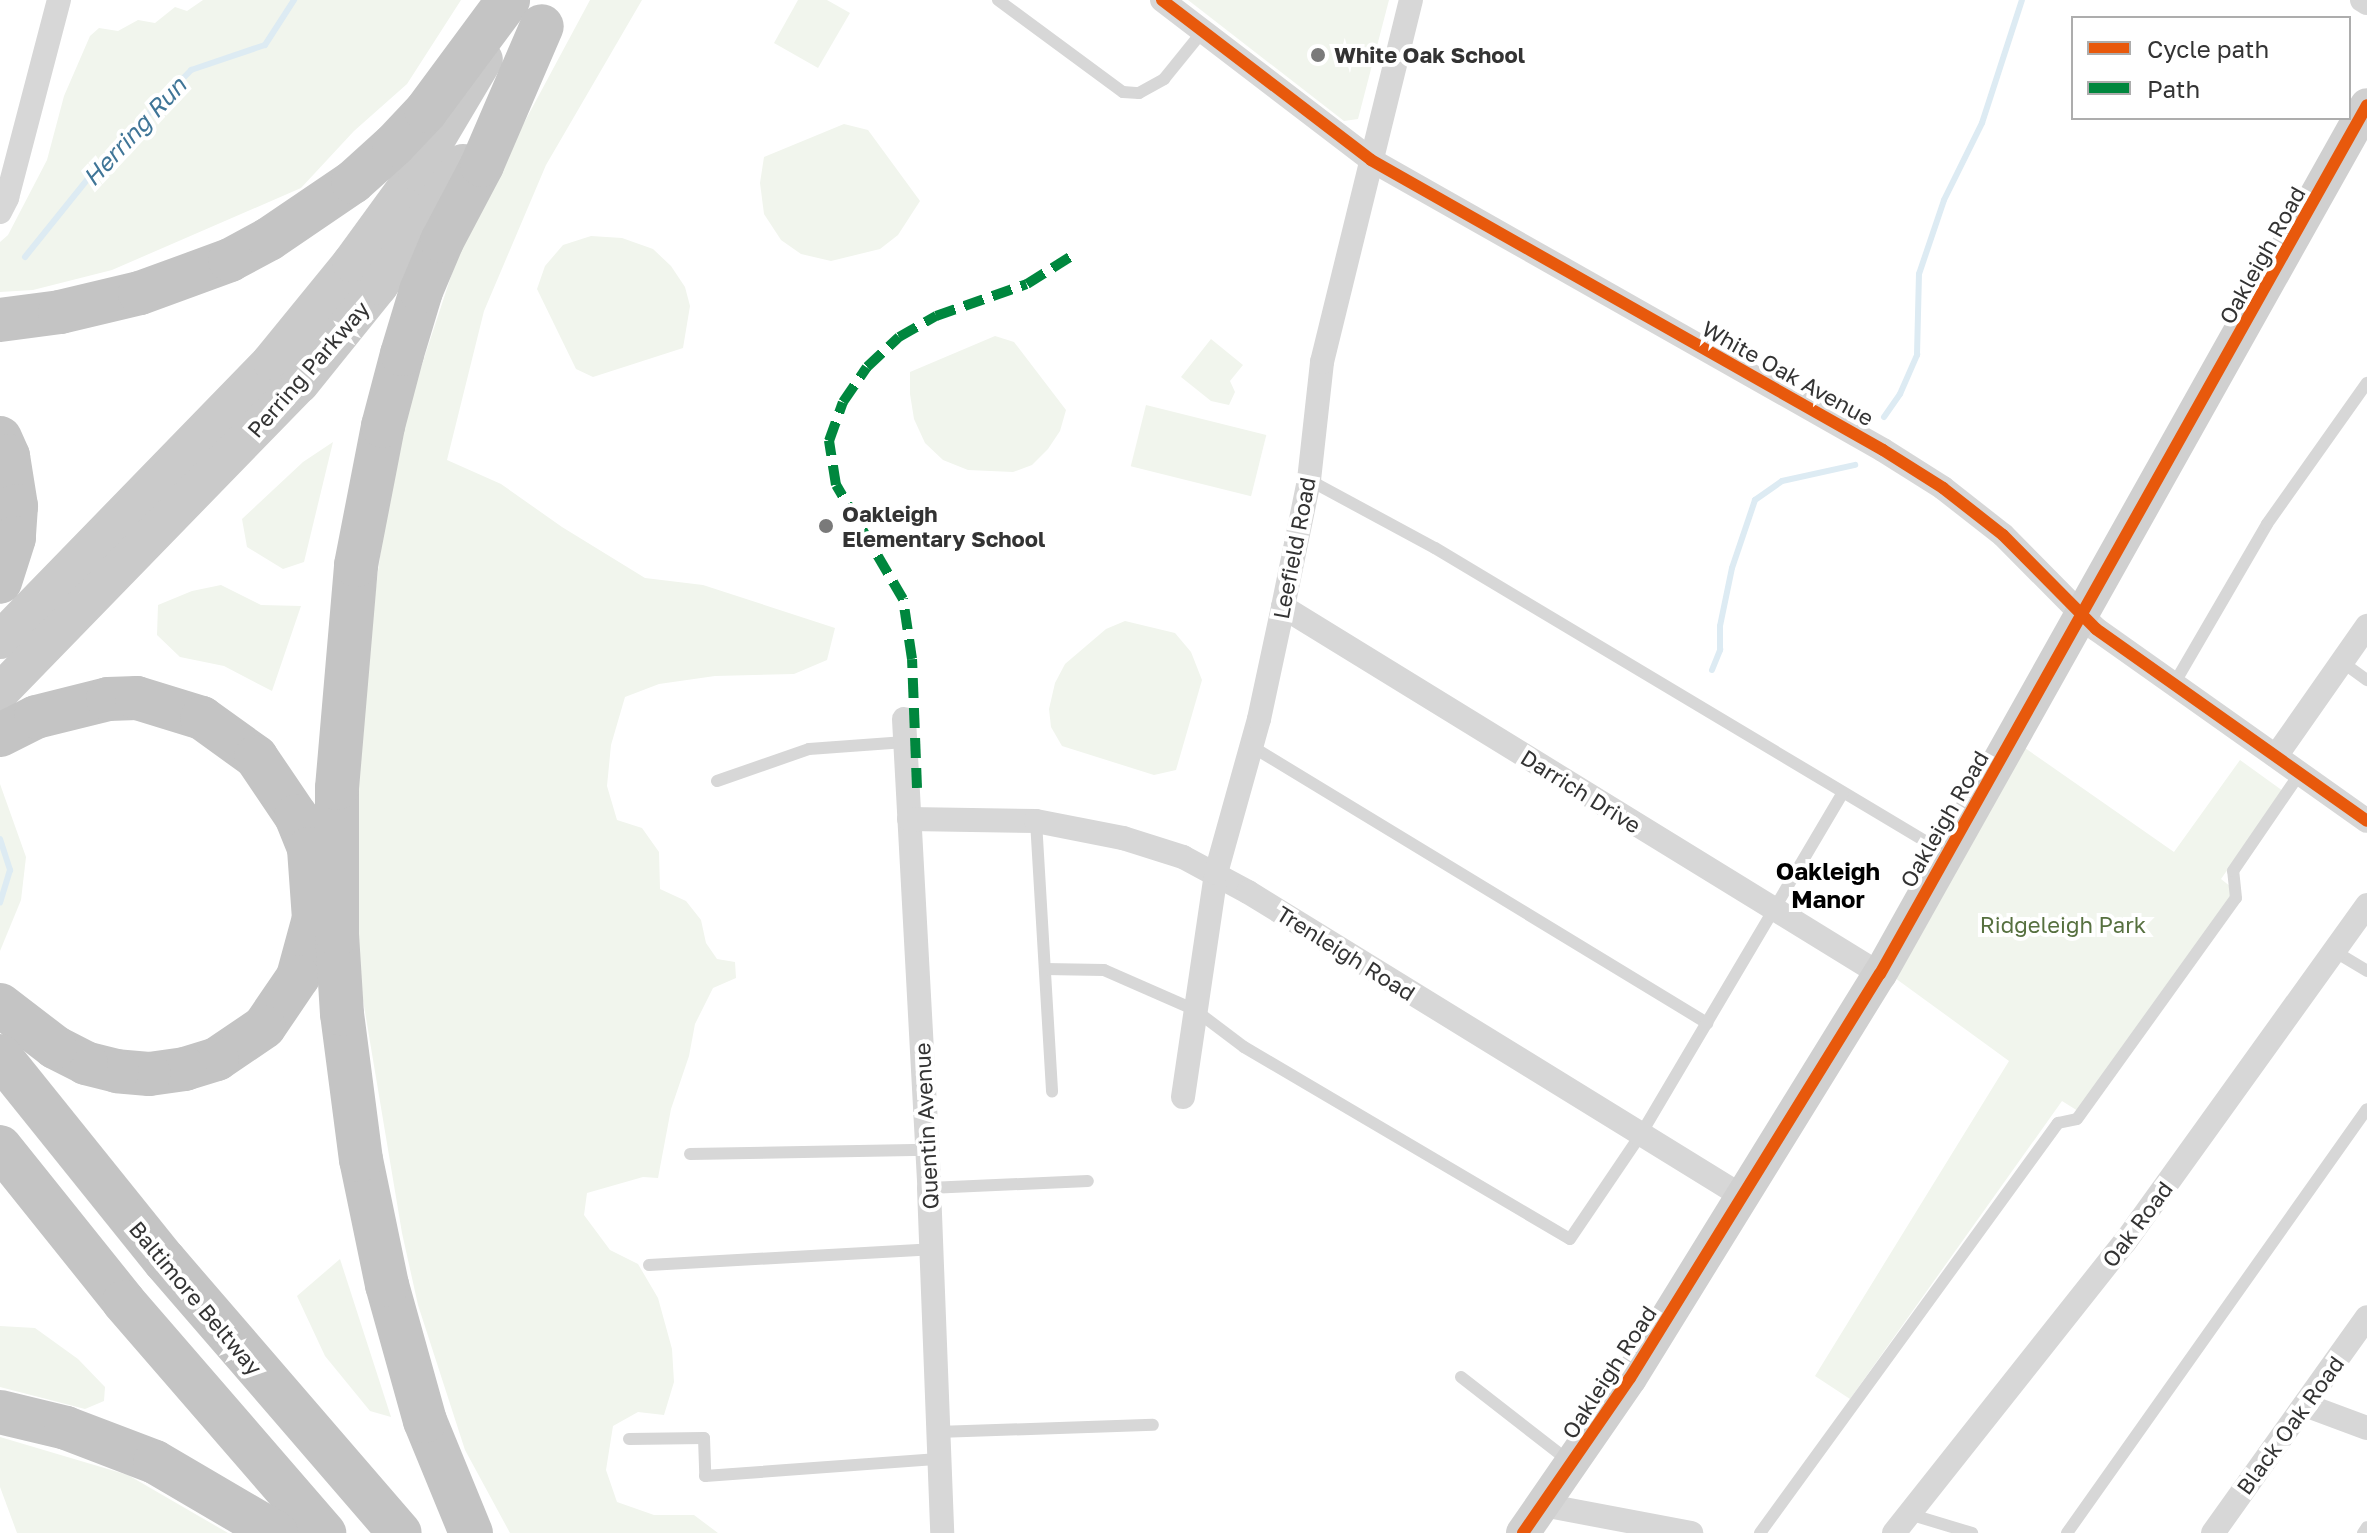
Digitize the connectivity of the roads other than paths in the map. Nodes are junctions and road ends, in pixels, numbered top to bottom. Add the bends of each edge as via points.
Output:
1 (59, 0) edge
2 (508, 0) edge
3 (998, 0) edge
4 (1162, 0) edge
5 (1411, 0) edge
6 (537, 9) edge
7 (1202, 32) junction
8 (2367, 105) edge
9 (1371, 160) junction
10 (0, 212) edge
11 (0, 320) edge
12 (2367, 383) edge
13 (0, 438) edge
14 (1309, 480) junction
15 (0, 582) edge
16 (1283, 607) junction
17 (2083, 615) junction
18 (2367, 626) edge
19 (0, 640) edge
20 (2342, 662) junction
21 (2367, 680) edge
22 (2174, 684) junction
23 (0, 692) edge
24 (904, 731) joint
25 (0, 735) edge
26 (1251, 746) junction
27 (2276, 756) junction
28 (2300, 773) junction
29 (717, 781) dead end
30 (1843, 793) junction
31 (909, 819) junction
32 (1036, 821) junction
33 (2367, 821) edge
34 (1948, 854) junction
35 (1216, 873) junction
36 (2367, 905) edge
37 (1775, 910) junction
38 (2334, 951) junction
39 (1045, 969) junction
40 (2367, 971) edge
41 (1880, 974) junction
42 (0, 1005) edge
43 (1195, 1010) junction
44 (1707, 1023) junction
45 (0, 1056) edge
46 (1052, 1092) dead end
47 (1183, 1097) dead end
48 (2367, 1109) edge
49 (1641, 1134) junction
50 (0, 1147) edge
51 (927, 1150) junction
52 (690, 1154) dead end
53 (1088, 1181) dead end
54 (929, 1188) junction
55 (1745, 1198) junction
56 (932, 1249) junction
57 (649, 1265) dead end
58 (2367, 1317) edge
59 (1461, 1377) dead end
60 (2305, 1405) junction
61 (0, 1412) edge
62 (1153, 1425) dead end
63 (2367, 1428) edge
64 (937, 1432) junction
65 (629, 1439) dead end
66 (938, 1459) junction
67 (1573, 1464) junction
68 (1543, 1505) junction
69 (1902, 1524) edge
70 (2367, 1527) edge
71 (276, 1533) edge
72 (324, 1533) edge
73 (400, 1533) edge
74 (471, 1533) edge
75 (942, 1533) edge
76 (1523, 1533) edge
77 (1691, 1533) edge
78 (1760, 1533) edge
79 (1972, 1533) edge
80 (2067, 1533) edge
81 (2213, 1533) edge
82 (2363, 1533) edge

1 - 10 street
2 - 11 highway via 426,111 394,145 353,182 269,239 230,260 140,293
3 - 7 lane via 1123,92 1139,93 1164,79
4 - 7 street, White Oak Avenue
5 - 9 street, Leefield Road
6 - 19 main road, Perring Parkway via 271,361
6 - 23 main road, Perring Parkway via 443,195 379,286 300,384
6 - 74 highway via 482,165 421,291 383,426 356,565 337,788 342,1014 361,1160 387,1285 425,1421
7 - 9 street, White Oak Avenue
8 - 17 street, Oakleigh Road
9 - 14 street, Leefield Road via 1322,362
9 - 17 street, White Oak Avenue via 1914,469 2003,535
12 - 22 lane via 2267,524
13 - 15 highway via 16,506 14,538
14 - 16 street, Leefield Road
14 - 30 lane via 1435,548
16 - 26 street, Leefield Road
16 - 37 street, Darrich Drive
17 - 22 street, White Oak Avenue
17 - 34 street, Oakleigh Road
18 - 20 street
20 - 21 lane
20 - 27 street
22 - 27 street, White Oak Avenue
24 - 29 lane via 809,749
24 - 31 street, Quentin Avenue
25 - 42 highway via 36,717 108,699 137,698 202,718 256,757 276,782 309,849 314,902 308,946 281,1006 264,1027 217,1059 161,1072 117,1071 55,1047
26 - 35 street, Leefield Road
26 - 44 lane
27 - 28 street, White Oak Avenue
28 - 33 street, White Oak Avenue
28 - 78 lane via 2233,871 2236,898 2227,911 2077,1119 2058,1123
30 - 34 lane
30 - 37 lane
31 - 32 street, Trenleigh Road
31 - 51 street, Quentin Avenue
32 - 35 street, Trenleigh Road via 1123,838
32 - 39 lane
34 - 41 street, Oakleigh Road
35 - 43 street, Leefield Road
35 - 49 street, Trenleigh Road
36 - 38 street, Oak Road
37 - 41 street, Darrich Drive
37 - 44 lane
38 - 40 lane
38 - 69 street, Oak Road via 2125,1242
39 - 43 lane via 1104,970
39 - 46 lane
41 - 55 street, Oakleigh Road
43 - 47 street, Leefield Road
43 - 49 lane via 1244,1047 1570,1239
44 - 49 lane
45 - 73 highway, Baltimore Beltway via 165,1261
48 - 80 lane
49 - 55 street, Trenleigh Road
50 - 72 highway via 124,1302
51 - 52 lane
51 - 54 street, Quentin Avenue
53 - 54 lane
54 - 56 street, Quentin Avenue
55 - 67 street, Oakleigh Road
56 - 57 lane
56 - 64 street, Quentin Avenue
58 - 60 street, Black Oak Road
59 - 67 lane
60 - 63 street
60 - 81 street, Black Oak Road
61 - 71 highway via 66,1428 155,1462
62 - 64 lane
64 - 66 street, Quentin Avenue
65 - 66 lane via 704,1438 705,1476
66 - 75 street, Quentin Avenue
67 - 68 street, Oakleigh Road
68 - 76 street, Oakleigh Road
68 - 77 street
69 - 79 lane
70 - 82 lane

